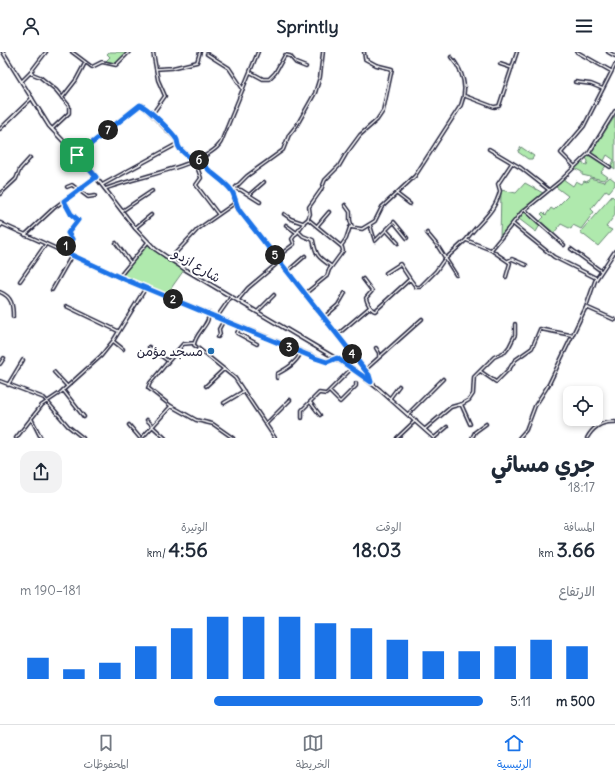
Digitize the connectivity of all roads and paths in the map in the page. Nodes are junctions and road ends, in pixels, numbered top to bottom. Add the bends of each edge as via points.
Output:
1 (3, 52) edge
2 (41, 52) edge
3 (72, 52) edge
4 (129, 52) edge
5 (153, 52) edge
6 (200, 52) edge
7 (258, 52) edge
8 (323, 52) edge
9 (364, 52) edge
10 (517, 52) edge
11 (577, 52) edge
12 (608, 52) edge
13 (45, 53) edge
14 (208, 54) dead end
15 (615, 56) edge
16 (451, 57) dead end
17 (85, 63) junction
18 (500, 64) dead end
19 (615, 65) edge
20 (306, 67) dead end
21 (512, 68) junction
22 (156, 69) junction
23 (612, 71) junction
24 (250, 72) junction
25 (30, 73) junction
26 (22, 81) junction
27 (575, 82) dead end
28 (243, 89) junction
29 (602, 89) junction
30 (465, 96) junction
31 (32, 98) junction
32 (62, 98) junction
33 (12, 112) dead end
34 (153, 113) junction
35 (615, 113) edge
36 (15, 115) junction
37 (52, 128) junction
38 (0, 129) edge
39 (177, 144) junction
40 (489, 149) dead end
41 (589, 153) junction
42 (77, 155) junction
43 (30, 158) dead end
44 (200, 159) junction
45 (195, 161) junction
46 (512, 163) junction
47 (574, 166) junction
48 (610, 167) dead end
49 (96, 177) junction
50 (264, 182) dead end
51 (102, 185) junction
52 (67, 187) dead end
53 (105, 189) junction
54 (233, 190) junction
55 (549, 190) junction
56 (78, 191) junction
57 (152, 191) dead end
58 (0, 194) edge
59 (396, 194) junction
60 (249, 195) junction
61 (95, 196) dead end
62 (64, 201) junction
63 (260, 202) dead end
64 (235, 203) junction
65 (410, 204) dead end
66 (345, 205) dead end
67 (525, 210) junction
68 (122, 212) junction
69 (329, 212) dead end
70 (218, 214) junction
71 (284, 214) dead end
72 (151, 215) dead end
73 (308, 219) junction
74 (304, 223) junction
75 (513, 224) junction
76 (1, 225) edge
77 (286, 225) dead end
78 (370, 225) junction
79 (317, 226) junction
80 (352, 226) junction
81 (135, 228) junction
82 (386, 230) junction
83 (297, 232) junction
84 (427, 233) dead end
85 (24, 235) junction
86 (407, 238) dead end
87 (466, 240) junction
88 (148, 242) junction
89 (116, 243) dead end
90 (398, 243) dead end
91 (46, 244) junction
92 (564, 245) dead end
93 (341, 246) junction
94 (571, 249) dead end
95 (491, 250) junction
96 (63, 251) junction
97 (615, 251) edge
98 (72, 255) junction
99 (304, 256) dead end
100 (277, 258) junction
101 (445, 259) junction
102 (169, 260) junction
103 (280, 261) junction
104 (508, 261) junction
105 (130, 262) junction
106 (526, 265) dead end
107 (331, 266) junction
108 (288, 271) junction
109 (601, 271) junction
110 (386, 273) dead end
111 (456, 275) dead end
112 (119, 277) junction
113 (506, 277) dead end
114 (363, 279) dead end
115 (410, 279) junction
116 (597, 279) junction
117 (20, 281) dead end
118 (145, 288) junction
119 (52, 290) dead end
120 (0, 293) edge
121 (305, 293) junction
122 (345, 293) dead end
123 (274, 295) dead end
124 (231, 296) junction
125 (238, 300) junction
126 (66, 306) dead end
127 (370, 307) junction
128 (586, 307) junction
129 (257, 312) junction
130 (209, 313) junction
131 (13, 317) dead end
132 (217, 317) junction
133 (323, 318) junction
134 (422, 319) dead end
135 (224, 320) junction
136 (615, 320) edge
137 (515, 324) dead end
138 (240, 327) junction
139 (118, 331) junction
140 (336, 335) junction
141 (572, 335) junction
142 (218, 337) dead end
143 (113, 341) junction
144 (194, 344) junction
145 (257, 344) dead end
146 (149, 347) dead end
147 (376, 348) dead end
148 (123, 349) dead end
149 (301, 352) junction
150 (379, 357) junction
151 (4, 358) dead end
152 (337, 358) junction
153 (23, 360) dead end
154 (168, 361) junction
155 (0, 364) edge
156 (352, 368) junction
157 (225, 369) junction
158 (365, 370) junction
159 (480, 370) junction
160 (54, 372) dead end
161 (277, 378) dead end
162 (443, 379) dead end
163 (0, 381) edge
164 (371, 382) junction
165 (356, 383) dead end
166 (8, 385) junction
167 (67, 386) junction
168 (206, 386) dead end
169 (399, 386) dead end
170 (63, 390) junction
171 (244, 391) junction
172 (329, 391) junction
173 (390, 398) junction
174 (290, 400) dead end
175 (46, 401) junction
176 (310, 402) junction
177 (224, 403) dead end
178 (461, 404) junction
179 (171, 406) junction
180 (408, 414) junction
181 (320, 415) dead end
182 (84, 417) dead end
183 (31, 418) junction
184 (302, 418) dead end
185 (147, 420) dead end
186 (416, 420) junction
187 (615, 422) edge
188 (265, 424) junction
189 (470, 424) dead end
190 (486, 424) dead end
191 (128, 425) dead end
192 (153, 426) junction
193 (446, 427) dead end
194 (425, 429) junction
195 (16, 438) edge
196 (41, 438) edge
197 (83, 438) edge
198 (141, 438) edge
199 (165, 438) edge
200 (233, 438) edge
201 (275, 438) edge
202 (397, 438) edge
203 (434, 438) edge
204 (472, 438) edge
205 (520, 438) edge
206 (587, 438) edge

1 - 26 street, شارع ازدو
2 - 13 street
3 - 17 street
4 - 17 street via 116,65 102,62 92,68
5 - 22 street
6 - 22 street via 196,63
7 - 24 street
8 - 54 street via 315,92 283,150 247,176
9 - 73 street via 365,59 392,69 385,106 377,120 360,135 326,180 309,207
10 - 21 street
11 - 23 street
12 - 15 street
13 - 25 street
14 - 28 street via 229,68
16 - 30 street via 464,82
17 - 32 street
18 - 21 street
19 - 23 street
20 - 24 street via 287,55 269,79 262,79
21 - 30 street via 496,108
22 - 34 street via 164,96
23 - 29 street
24 - 28 street
25 - 26 street
25 - 32 street via 43,79
26 - 31 street, شارع ازدو
27 - 29 street via 591,84
28 - 44 street via 219,146
29 - 47 street via 584,126 560,152
30 - 59 street via 415,176
31 - 36 street
31 - 37 street, شارع ازدو
32 - 37 street via 70,111
33 - 36 street
34 - 39 street via 176,139
34 - 42 street via 140,105
35 - 41 street
36 - 38 street
37 - 42 street, شارع ازدو
39 - 45 street
39 - 51 street
40 - 46 street
41 - 47 street
41 - 48 street
42 - 49 street, شارع ازدو
43 - 58 street via 20,169 16,179
44 - 45 street
44 - 54 street via 208,170
45 - 53 street
45 - 70 street via 201,178 196,186
46 - 55 street
46 - 87 street via 498,184 500,191 493,210
47 - 55 street
49 - 51 street, شارع ازدو
49 - 56 street
50 - 60 street
51 - 53 street, شارع ازدو
52 - 56 street via 72,185
53 - 68 street, شارع ازدو
54 - 60 street via 241,190
54 - 64 street
55 - 67 street
56 - 61 street via 88,197
56 - 62 street
57 - 68 street
59 - 65 street
59 - 78 street via 382,207
60 - 63 street
62 - 85 street
62 - 96 street via 71,214 78,220 68,233 72,239
64 - 70 street
64 - 100 street
66 - 80 street via 350,212
67 - 75 street
67 - 92 street
68 - 81 street, شارع ازدو
69 - 79 street
70 - 102 street via 198,229
71 - 74 street
72 - 81 street
73 - 74 street
73 - 79 street
74 - 83 street
75 - 95 street
75 - 116 street via 549,254
76 - 85 street
77 - 83 street
78 - 80 street via 362,229
78 - 82 street via 375,241
79 - 93 street
80 - 93 street
81 - 88 street, شارع ازدو
82 - 86 street via 396,222
82 - 90 street
83 - 100 street via 292,239 294,244
83 - 107 street via 313,240 314,249
84 - 101 street
85 - 91 street
87 - 95 street
87 - 101 street
88 - 102 street, شارع ازدو
88 - 105 street
89 - 105 street
91 - 96 street
91 - 117 street
93 - 107 street via 342,252
94 - 109 street
95 - 104 street
96 - 98 street
97 - 109 street
98 - 112 street
98 - 119 street
99 - 108 street
100 - 103 street
101 - 111 street
101 - 115 street via 420,287 416,287
102 - 124 street, شارع ازدو
103 - 108 street
103 - 125 street
104 - 106 street via 512,259
104 - 113 street via 510,264
105 - 112 street
107 - 121 street via 327,276
108 - 121 street
109 - 116 street
110 - 115 street via 400,264
112 - 118 street
114 - 127 street via 372,291 366,299
115 - 127 street via 375,311
116 - 128 street
118 - 130 street
118 - 139 street
120 - 131 street via 9,297 14,305
121 - 133 street
122 - 133 street via 338,305
123 - 129 street
124 - 125 street, شارع ازدو
124 - 132 street
125 - 129 street, شارع ازدو
126 - 139 street
127 - 140 street
128 - 136 street
128 - 141 street
129 - 152 street, شارع ازدو
130 - 132 street
130 - 144 street
132 - 135 street
133 - 140 street
134 - 150 street
135 - 138 street
135 - 142 street
137 - 159 street via 515,335 509,347
138 - 145 street via 237,333
138 - 149 street
139 - 143 street
140 - 158 street
141 - 159 street via 540,330 532,348 515,360 496,382
141 - 205 street
143 - 148 street
143 - 167 street via 101,356
144 - 154 street via 184,343
144 - 157 street
146 - 154 street
147 - 150 street
149 - 152 street via 327,362
149 - 161 street via 294,364 277,374
150 - 158 street
151 - 155 street
152 - 156 street, شارع ازدو
153 - 166 street
154 - 179 street via 148,386
156 - 164 street, شارع ازدو
156 - 172 street
157 - 168 street
157 - 171 street
158 - 164 street
159 - 178 street via 473,379 473,394
160 - 167 street
162 - 180 street
163 - 166 street
164 - 173 street, شارع ازدو
165 - 172 street via 353,390 340,402
166 - 175 street
167 - 170 street
169 - 173 street
170 - 175 street
170 - 182 street
171 - 177 street
171 - 188 street
172 - 176 street via 325,395 319,393
173 - 180 street, شارع ازدو
174 - 188 street
175 - 183 street
175 - 197 street via 68,426
176 - 181 street
176 - 184 street via 301,412
178 - 189 street
178 - 194 street via 450,407
179 - 192 street
179 - 200 street via 196,420 213,424
180 - 186 street, شارع ازدو
183 - 195 street
183 - 196 street
185 - 192 street
186 - 194 street, شارع ازدو
186 - 202 street
187 - 206 street via 598,426
188 - 201 street
190 - 204 street via 475,432
191 - 198 street
192 - 198 street
192 - 199 street
193 - 203 street
194 - 203 street, شارع ازدو

